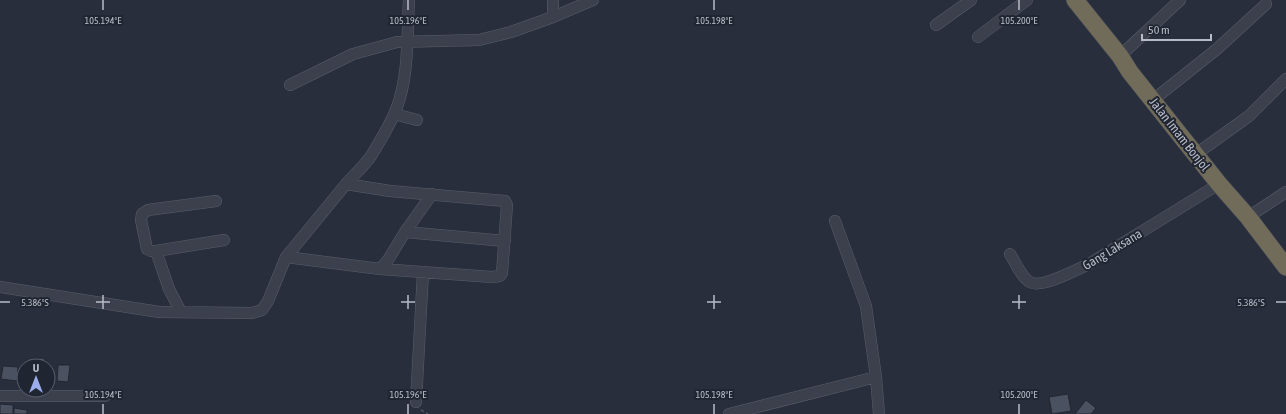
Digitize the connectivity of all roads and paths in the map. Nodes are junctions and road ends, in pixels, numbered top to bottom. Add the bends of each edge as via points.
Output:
1 (409, 0) edge
2 (553, 0) edge
3 (971, 0) edge
4 (1027, 0) edge
5 (1075, 0) edge
6 (1180, 0) edge
7 (590, 1) edge
8 (1266, 4) dead end
9 (553, 17) junction
10 (936, 25) dead end
11 (978, 37) dead end
12 (408, 43) junction
13 (1120, 56) junction
14 (1286, 79) edge
15 (290, 85) dead end
16 (1153, 100) junction
17 (394, 114) junction
18 (416, 120) dead end
19 (1196, 154) junction
20 (346, 184) junction
21 (1219, 184) junction
22 (1286, 192) edge
23 (432, 194) junction
24 (216, 201) dead end
25 (1248, 217) junction
26 (835, 221) dead end
27 (405, 232) junction
28 (224, 240) dead end
29 (505, 241) junction
30 (156, 251) junction
31 (1010, 254) dead end
32 (286, 257) junction
33 (1283, 258) edge
34 (380, 268) junction
35 (423, 272) junction
36 (0, 286) edge
37 (181, 312) junction
38 (876, 377) junction
39 (0, 396) edge
40 (105, 396) dead end
41 (416, 402) dead end
42 (729, 414) edge
43 (879, 414) edge

1 - 12 street
2 - 9 street
3 - 10 street
4 - 11 street
5 - 13 highway, Jalan Imam Bonjol
6 - 13 street
7 - 9 street
8 - 16 street
9 - 12 street via 479,40
12 - 15 street via 397,42 353,54
12 - 17 street via 402,87
13 - 16 highway, Jalan Imam Bonjol
14 - 19 street via 1249,116
16 - 19 highway, Jalan Imam Bonjol
17 - 18 street
17 - 20 street via 370,156
19 - 21 highway, Jalan Imam Bonjol
20 - 23 street
20 - 32 street
21 - 25 highway, Jalan Imam Bonjol
21 - 31 street, Gang Laksana via 1089,264 1042,284 1030,282
22 - 25 street
23 - 27 street
23 - 29 street via 506,201
24 - 30 street via 148,210 142,214 147,249
25 - 33 highway, Jalan Imam Bonjol
26 - 38 street via 866,306
27 - 29 street
27 - 34 street via 388,260
28 - 30 street
29 - 35 street via 500,276
30 - 37 street via 169,289
32 - 34 street
32 - 37 street via 262,310 252,313
34 - 35 street
35 - 41 street
36 - 37 street via 159,312
38 - 42 street
38 - 43 street
39 - 40 street

